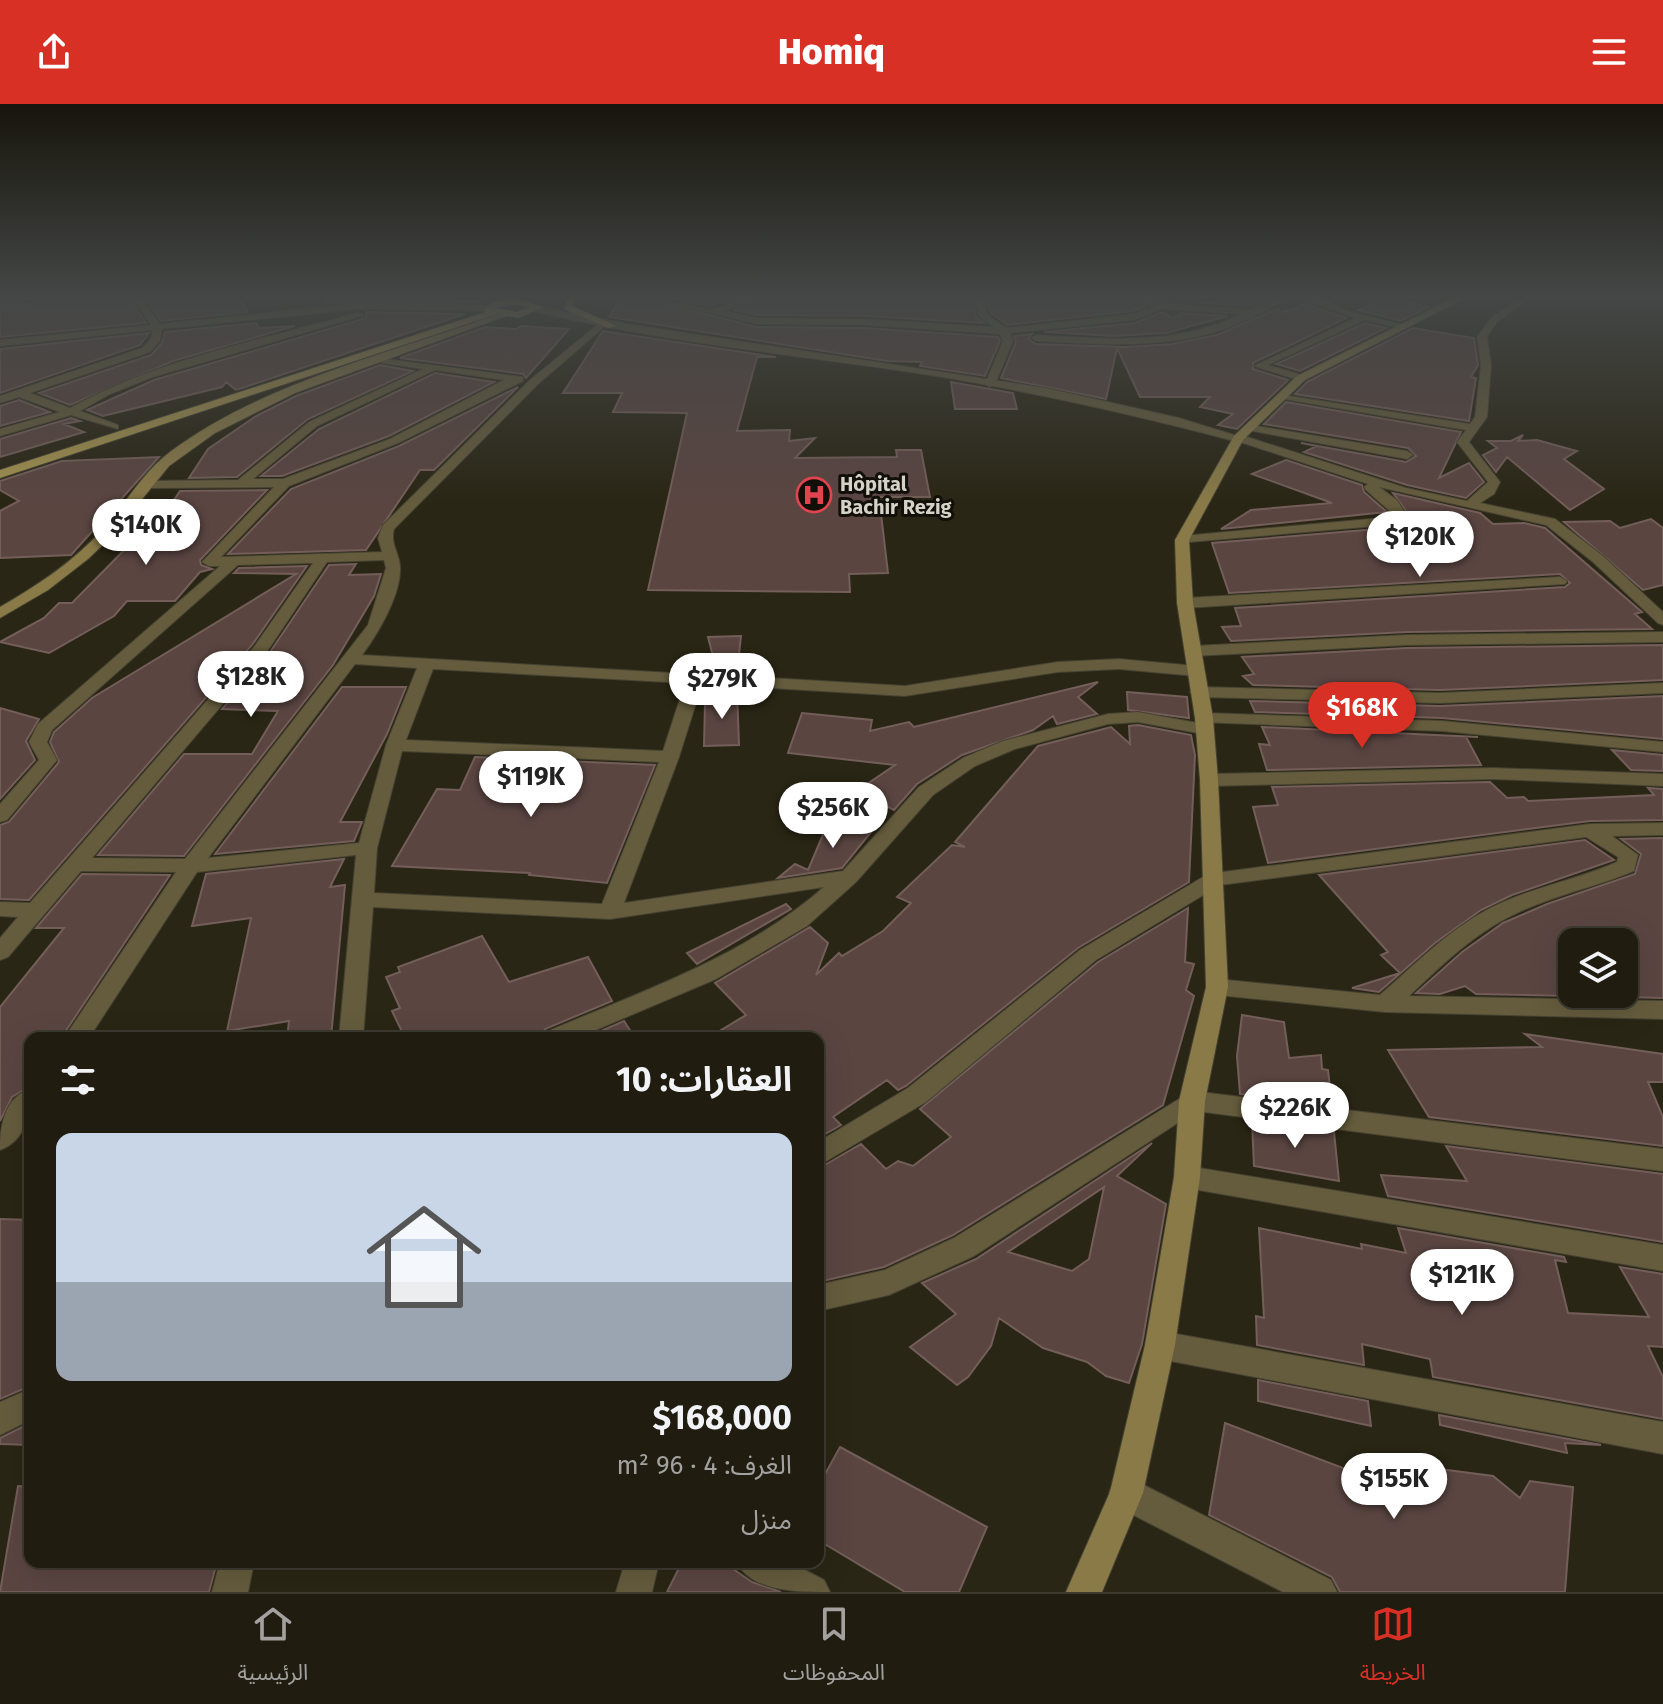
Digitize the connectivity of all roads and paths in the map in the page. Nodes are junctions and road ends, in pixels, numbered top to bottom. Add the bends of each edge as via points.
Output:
1 (107, 365) edge
2 (182, 365) edge
3 (313, 365) edge
4 (326, 365) edge
5 (367, 365) edge
6 (412, 365) edge
7 (555, 365) edge
8 (869, 365) edge
9 (999, 365) edge
10 (1260, 365) edge
11 (1326, 365) edge
12 (1486, 365) edge
13 (431, 369) junction
14 (516, 378) junction
15 (1301, 378) junction
16 (534, 382) junction
17 (990, 384) junction
18 (21, 394) junction
19 (1283, 398) junction
20 (0, 400) edge
21 (70, 412) junction
22 (114, 427) junction
23 (1475, 428) junction
24 (0, 433) edge
25 (1245, 433) junction
26 (1407, 455) dead end
27 (0, 465) edge
28 (0, 474) edge
29 (1358, 478) junction
30 (285, 483) junction
31 (149, 484) junction
32 (239, 485) junction
33 (1468, 506) junction
34 (1182, 540) junction
35 (391, 556) junction
36 (321, 561) junction
37 (232, 563) junction
38 (1560, 581) dead end
39 (1185, 603) junction
40 (0, 613) edge
41 (1663, 620) edge
42 (1663, 637) edge
43 (349, 659) junction
44 (427, 662) junction
45 (1195, 671) junction
46 (696, 676) junction
47 (1663, 688) edge
48 (1203, 723) junction
49 (395, 745) junction
50 (1663, 747) edge
51 (670, 757) junction
52 (1209, 780) junction
53 (1663, 780) edge
54 (0, 816) edge
55 (1663, 829) edge
56 (1590, 830) junction
57 (367, 848) junction
58 (74, 864) junction
59 (191, 866) junction
60 (849, 877) junction
61 (1215, 879) junction
62 (364, 900) junction
63 (0, 909) edge
64 (35, 910) junction
65 (610, 912) junction
66 (0, 952) edge
67 (1217, 987) junction
68 (1385, 1004) junction
69 (1663, 1010) edge
70 (80, 1032) edge
71 (352, 1032) edge
72 (568, 1032) edge
73 (1192, 1101) junction
74 (24, 1107) edge
75 (0, 1139) edge
76 (824, 1151) edge
77 (1663, 1160) edge
78 (1187, 1177) junction
79 (1663, 1258) edge
80 (824, 1297) edge
81 (1160, 1345) junction
82 (24, 1407) edge
83 (0, 1419) edge
84 (1663, 1438) edge
85 (1126, 1493) junction
86 (236, 1568) edge
87 (640, 1568) edge
88 (766, 1568) edge
89 (230, 1592) edge
90 (634, 1592) edge
91 (812, 1592) edge
92 (1084, 1592) edge
93 (1319, 1592) edge

1 - 18 street
2 - 21 street via 106,392
3 - 22 main road
4 - 28 main road
5 - 31 main road via 246,410 171,458
6 - 13 street
7 - 16 street
8 - 17 street
9 - 17 street
10 - 15 street
11 - 15 main road
12 - 23 street via 1481,417
13 - 14 street
13 - 32 street via 313,424
14 - 16 street
14 - 30 street via 394,441
15 - 19 main road
16 - 35 street via 403,509 385,538
17 - 25 street
18 - 20 street
18 - 21 street
19 - 23 street
19 - 25 main road
21 - 22 street
21 - 24 street
22 - 27 main road
23 - 33 street via 1463,442 1494,482
25 - 26 street
25 - 29 street
25 - 34 main road
29 - 33 street
29 - 34 street via 1399,514 1384,522
30 - 32 street
30 - 37 street via 209,562
31 - 32 street
31 - 40 main road via 105,536 63,573
33 - 41 street via 1550,522
34 - 39 main road
35 - 36 street
35 - 43 street via 393,568 376,626
36 - 37 street
36 - 58 street via 260,650
37 - 54 street via 44,728 38,742 48,760
38 - 39 street
39 - 45 main road
42 - 45 street via 1407,640
43 - 44 street
43 - 59 street
44 - 46 street
44 - 49 street
45 - 46 street via 1119,664 1058,667 905,691
45 - 47 street via 1440,698
45 - 48 main road
46 - 51 street
48 - 50 street via 1442,726
48 - 52 main road
48 - 60 street via 1108,719 1009,745 969,762 926,791
49 - 51 street
49 - 57 street
51 - 65 street
52 - 53 street via 1430,772
52 - 61 main road
55 - 56 street
56 - 61 street
56 - 68 street via 1628,855 1627,866 1502,910
57 - 59 street
57 - 62 street
58 - 59 street
58 - 64 street
59 - 70 street
60 - 65 street
60 - 72 street via 799,921 708,973
61 - 67 main road
61 - 76 street via 1088,955 917,1095
62 - 65 street
62 - 71 street
63 - 64 street
64 - 66 street
67 - 68 street
67 - 73 main road
68 - 69 street
73 - 77 street
73 - 78 main road
73 - 80 street via 964,1247 889,1282
74 - 75 street
78 - 79 street
78 - 81 main road
81 - 84 street
81 - 85 main road
82 - 83 street
85 - 92 main road
85 - 93 street
86 - 89 street
87 - 90 street
88 - 91 street

